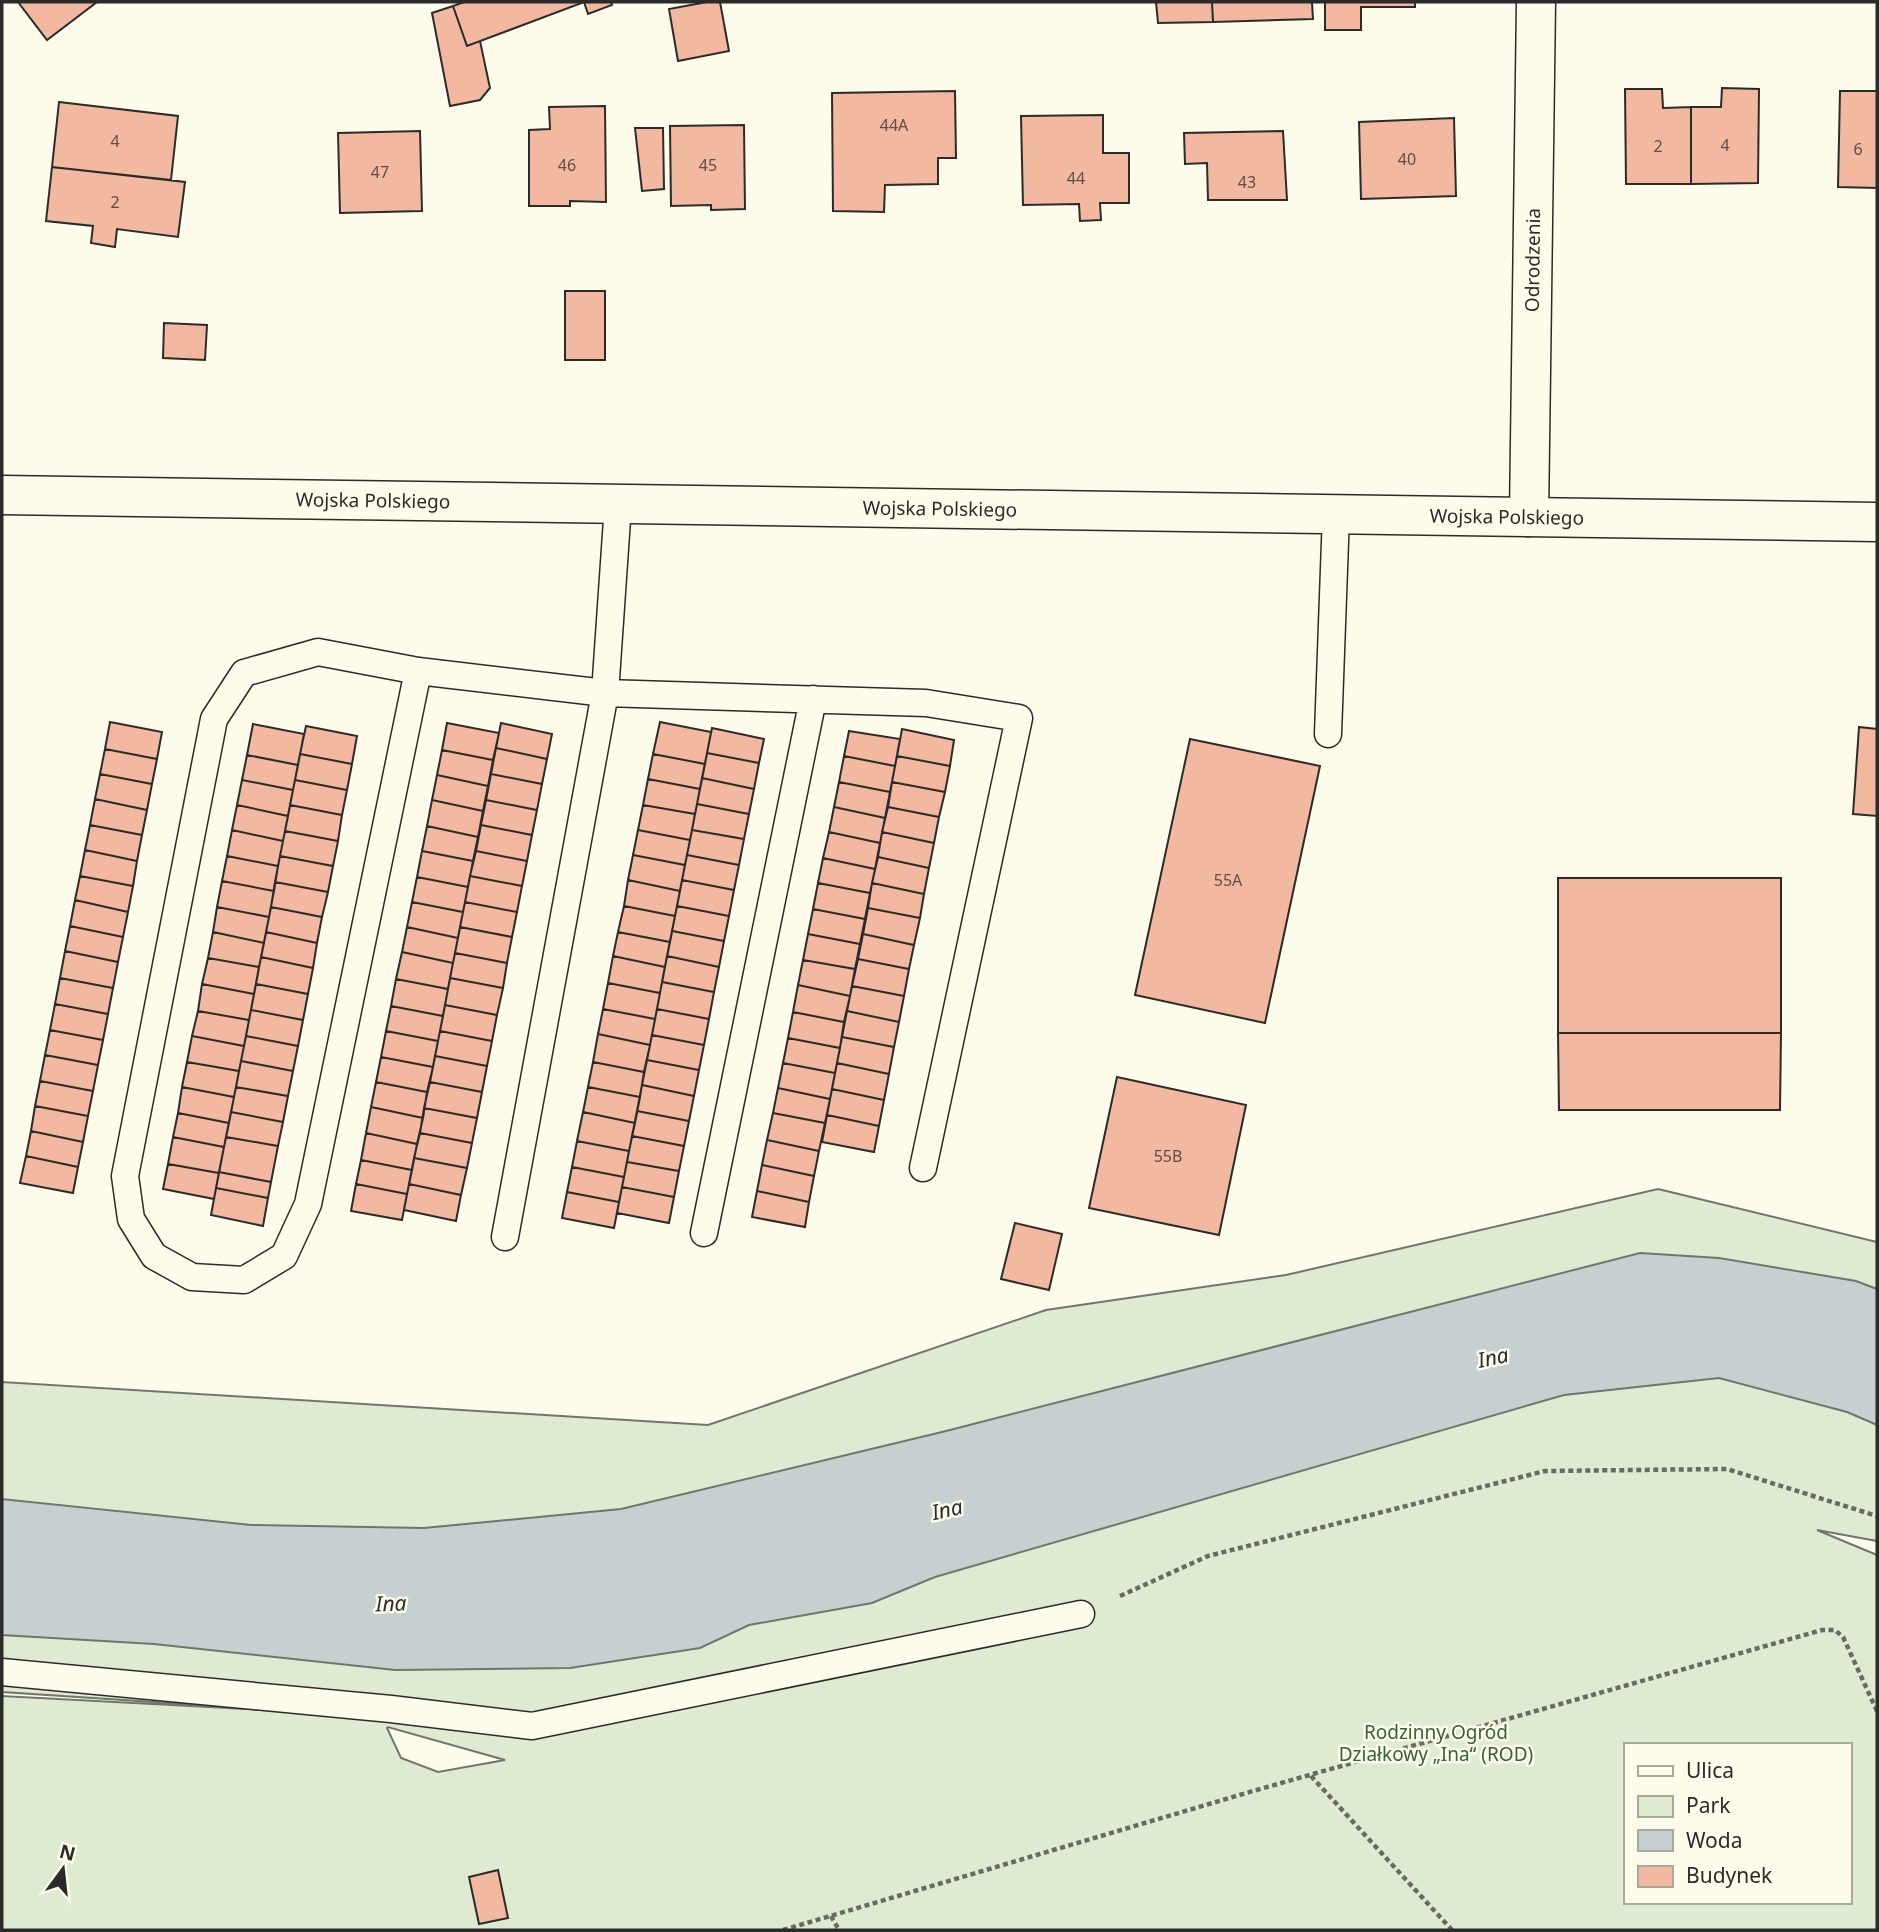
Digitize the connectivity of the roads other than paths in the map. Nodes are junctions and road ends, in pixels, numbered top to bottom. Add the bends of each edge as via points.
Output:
1 (1535, 2) edge
2 (2, 495) edge
3 (618, 505) junction
4 (1336, 514) junction
5 (1529, 517) junction
6 (1877, 522) edge
7 (418, 671) junction
8 (605, 693) junction
9 (813, 699) junction
10 (1328, 734) dead end
11 (923, 1168) dead end
12 (704, 1233) dead end
13 (505, 1237) dead end
14 (1081, 1614) road end
15 (2, 1672) edge

1 - 5 street, Odrodzenia
2 - 3 street, Wojska Polskiego
3 - 4 street, Wojska Polskiego
3 - 8 lane
4 - 5 street, Wojska Polskiego
4 - 10 lane
5 - 6 street, Wojska Polskiego
7 - 7 lane via 308,1204 284,1256 244,1280 192,1277 154,1256 131,1219 125,1176 214,719 244,673 318,652
7 - 8 lane
8 - 9 lane
8 - 13 lane
9 - 11 lane via 926,703 1019,718
9 - 12 lane
14 - 15 lane via 532,1726

